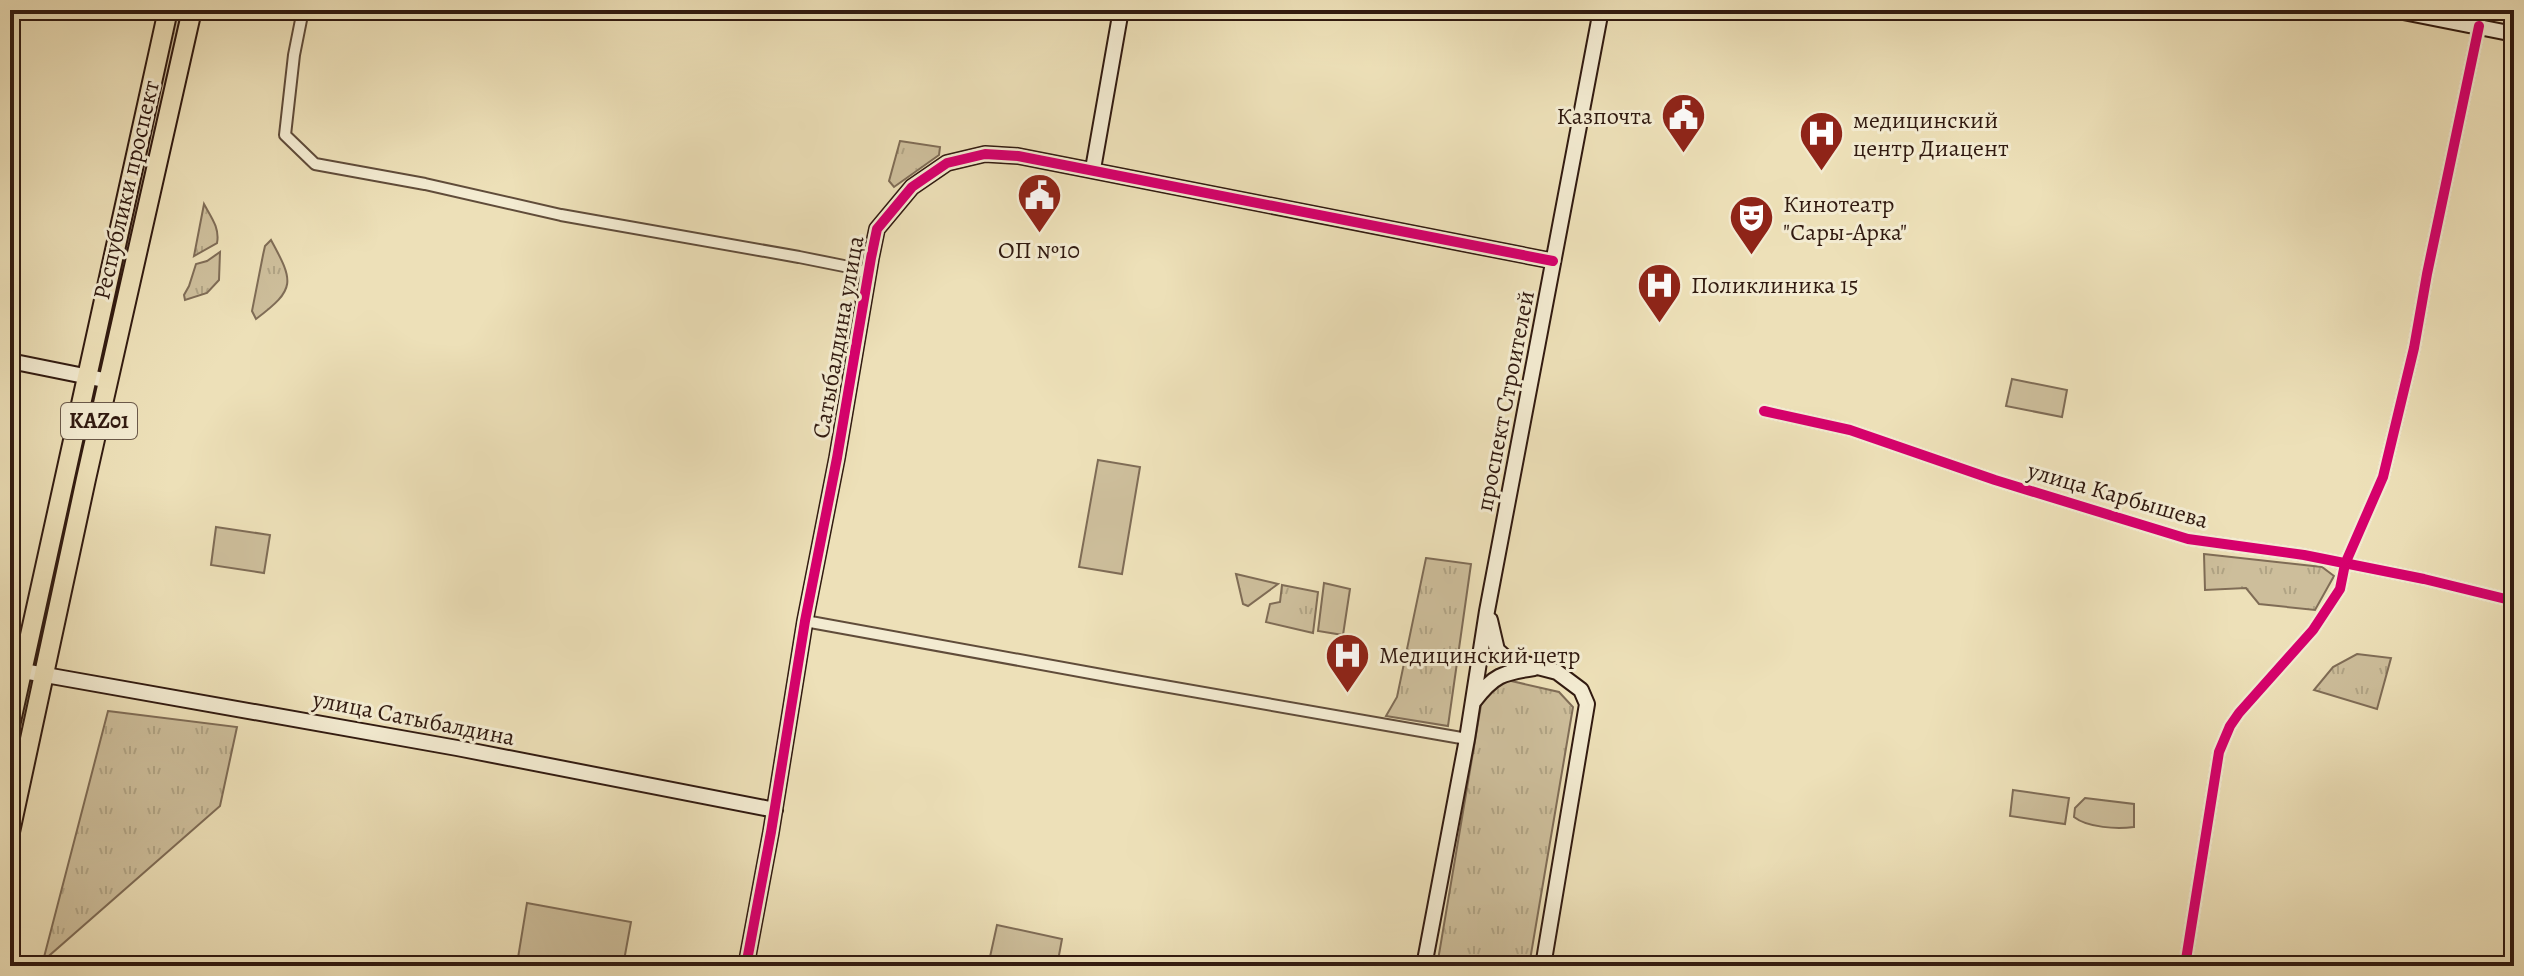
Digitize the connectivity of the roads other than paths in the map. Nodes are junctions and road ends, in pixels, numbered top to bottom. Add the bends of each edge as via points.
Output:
1 (168, 10) edge
2 (192, 10) edge
3 (303, 10) edge
4 (1121, 10) edge
5 (1601, 10) edge
6 (2393, 10) edge
7 (2479, 26) junction
8 (2514, 34) edge
9 (1093, 169) junction
10 (1553, 261) junction
11 (869, 274) junction
12 (10, 361) edge
13 (87, 376) junction
14 (109, 381) junction
15 (1764, 411) dead end
16 (2345, 564) junction
17 (2514, 601) edge
18 (1487, 611) junction
19 (805, 621) junction
20 (1538, 668) junction
21 (23, 671) junction
22 (44, 676) junction
23 (1472, 703) junction
24 (10, 726) edge
25 (1467, 739) junction
26 (775, 810) junction
27 (10, 832) edge
28 (746, 966) edge
29 (1424, 966) edge
30 (1543, 966) edge
31 (2185, 966) edge

1 - 13 highway, Республики проспект / KАZ01
2 - 14 highway, Республики проспект / KАZ01
3 - 11 street via 285,135 315,164
4 - 9 street
5 - 10 street, проспект Строителей
6 - 7 street
7 - 8 street
7 - 16 street via 2383,477
9 - 10 street, Сатыбалдина улица
9 - 11 street, Сатыбалдина улица via 985,154 947,163 912,187 877,229
10 - 18 street, проспект Строителей
11 - 19 street, Сатыбалдина улица
12 - 13 street
13 - 14 street
13 - 21 highway, Республики проспект / KАZ01
14 - 22 highway, Республики проспект / KАZ01
15 - 16 street, улица Карбышева via 1850,430 2188,539
16 - 17 street, улица Карбышева
16 - 31 street via 2340,589 2313,630 2239,713 2219,752
18 - 20 street, проспект Строителей via 1497,650 1507,659
18 - 23 street, проспект Строителей
19 - 25 street
19 - 26 street, Сатыбалдина улица
20 - 23 street via 1499,675
20 - 30 street, проспект Строителей via 1557,672 1581,690 1587,704
21 - 22 street
21 - 24 highway, Республики проспект / KАZ01
22 - 26 street, улица Сатыбалдина
22 - 27 highway, Республики проспект / KАZ01
23 - 25 street, проспект Строителей
25 - 29 street, проспект Строителей
26 - 28 street, Сатыбалдина улица

